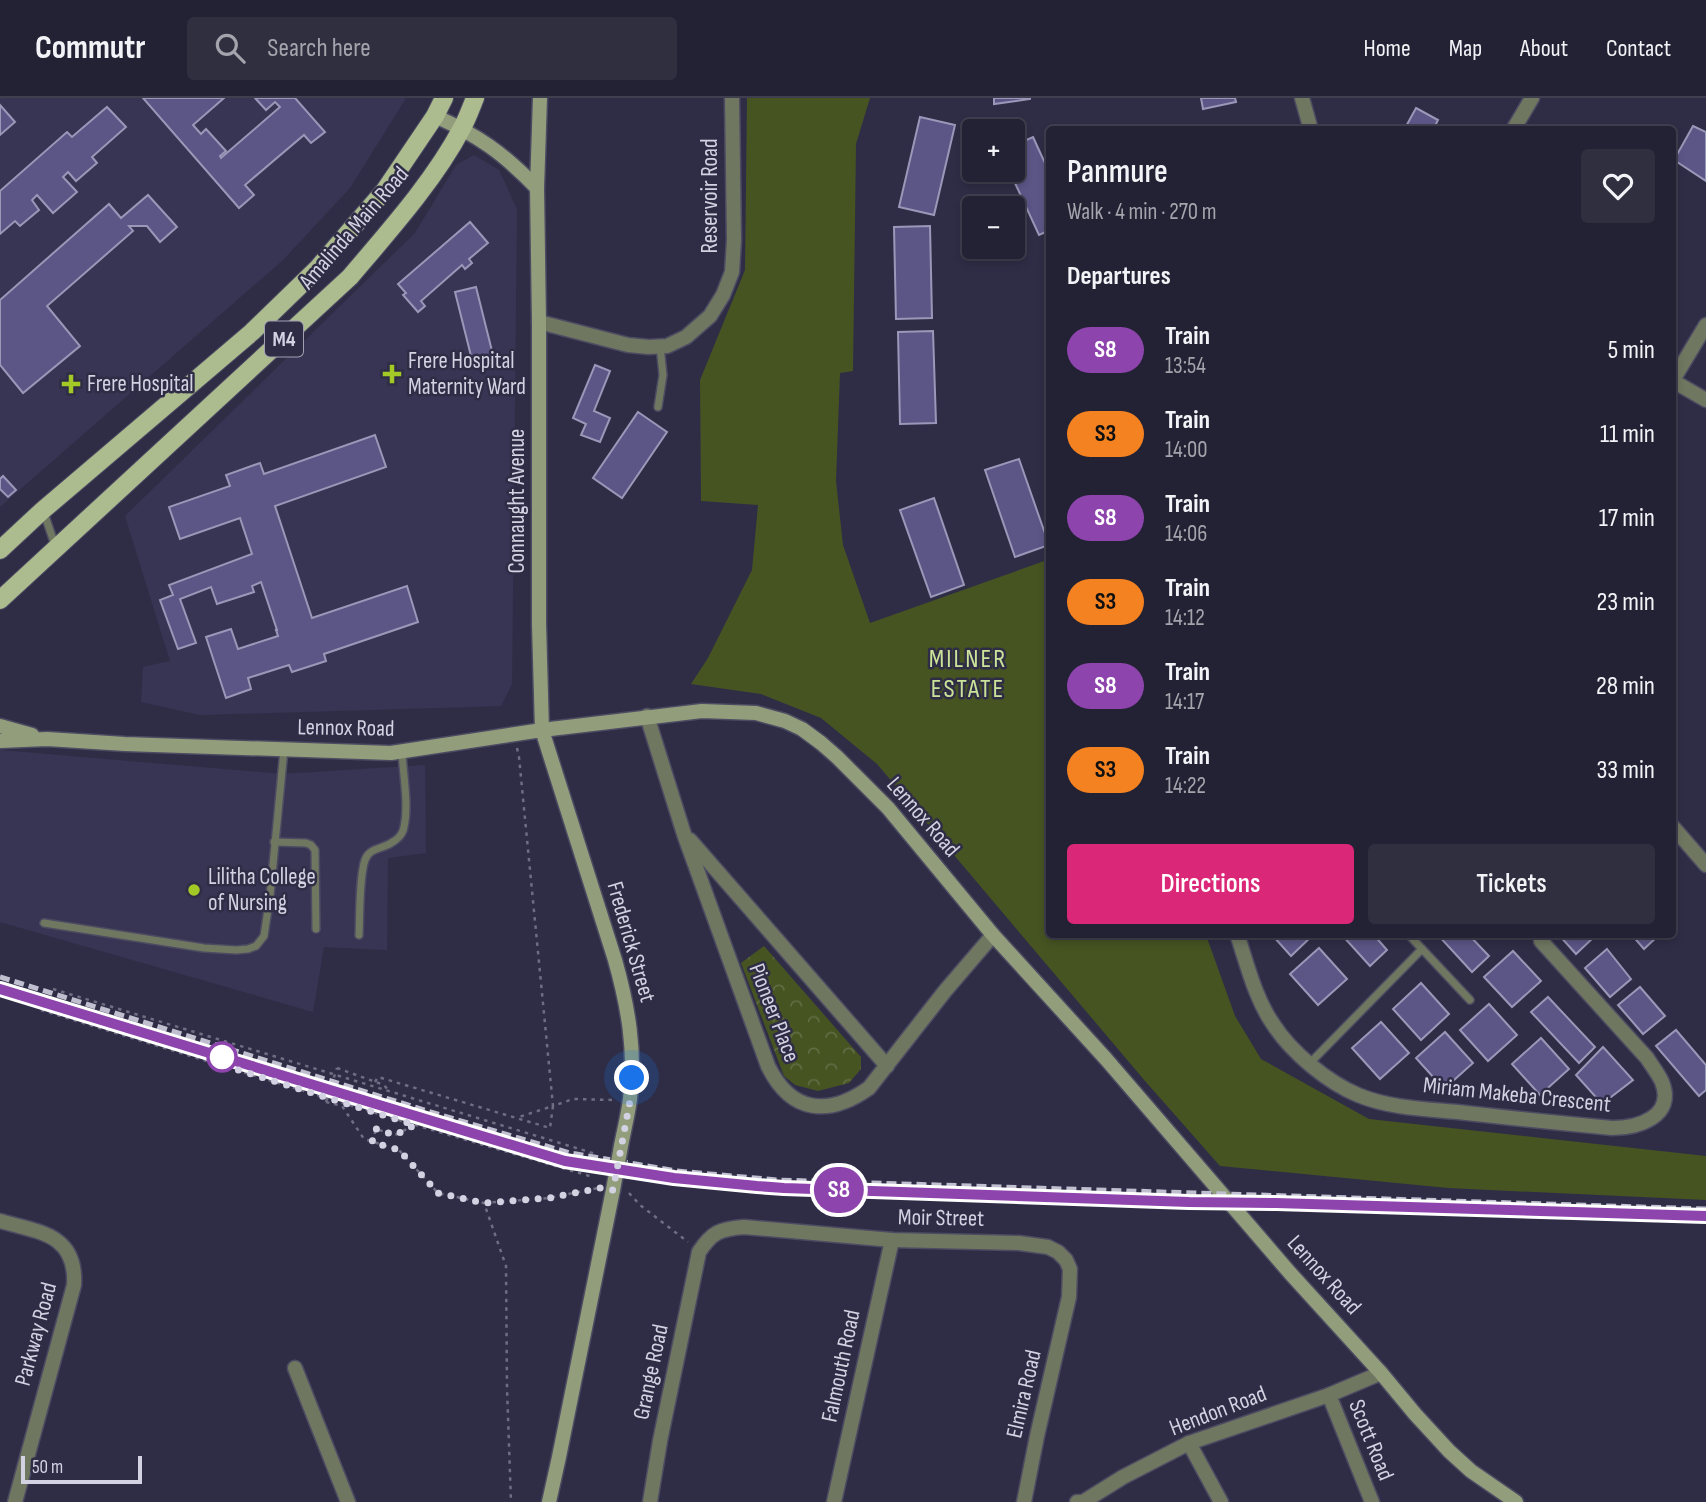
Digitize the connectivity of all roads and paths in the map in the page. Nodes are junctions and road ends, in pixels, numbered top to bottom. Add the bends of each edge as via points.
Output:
1 (444, 98) edge
2 (475, 98) edge
3 (540, 98) edge
4 (732, 98) edge
5 (1302, 98) edge
6 (1532, 98) edge
7 (435, 116) junction
8 (1310, 126) edge
9 (1515, 126) edge
10 (462, 128) junction
11 (537, 188) junction
12 (540, 322) junction
13 (1706, 325) edge
14 (660, 346) junction
15 (1676, 375) edge
16 (1676, 382) edge
17 (1706, 400) edge
18 (658, 407) dead end
19 (43, 510) junction
20 (56, 549) junction
21 (0, 550) edge
22 (0, 600) edge
23 (647, 716) junction
24 (0, 726) edge
25 (542, 730) junction
26 (514, 734) junction
27 (47, 739) junction
28 (0, 741) edge
29 (284, 750) junction
30 (402, 752) junction
31 (1676, 830) edge
32 (684, 834) junction
33 (274, 842) junction
34 (1705, 861) edge
35 (44, 923) dead end
36 (316, 929) dead end
37 (359, 935) dead end
38 (993, 935) junction
39 (1238, 938) edge
40 (1412, 938) edge
41 (1541, 941) dead end
42 (1422, 950) junction
43 (53, 989) dead end
44 (1470, 1000) dead end
45 (41, 1010) dead end
46 (1310, 1063) junction
47 (887, 1066) junction
48 (375, 1082) junction
49 (391, 1092) junction
50 (612, 1099) dead end
51 (553, 1106) junction
52 (516, 1118) junction
53 (415, 1125) junction
54 (372, 1142) junction
55 (596, 1154) dead end
56 (593, 1177) dead end
57 (621, 1191) junction
58 (484, 1203) junction
59 (0, 1221) edge
60 (892, 1240) junction
61 (699, 1252) junction
62 (1069, 1297) joint
63 (295, 1367) dead end
64 (1381, 1373) junction
65 (1329, 1395) junction
66 (1189, 1443) junction
67 (15, 1502) edge
68 (348, 1502) edge
69 (511, 1502) edge
70 (549, 1502) edge
71 (649, 1502) edge
72 (834, 1502) edge
73 (1024, 1502) edge
74 (1077, 1502) edge
75 (1083, 1502) edge
76 (1221, 1502) edge
77 (1371, 1502) edge
78 (1516, 1502) edge

1 - 7 main road, Amalinda Main Road / M4
2 - 10 main road, Amalinda Main Road / M4
3 - 11 street, Connaught Avenue
4 - 14 street, Reservoir Road via 732,272 710,316 686,337
5 - 8 street
6 - 9 street
7 - 10 street
7 - 19 main road, Amalinda Main Road / M4 via 385,190 317,269 252,332
10 - 11 street via 504,156
10 - 20 main road, Amalinda Main Road / M4 via 401,217 350,277
11 - 12 street, Connaught Avenue
12 - 14 street, Reservoir Road via 628,345
12 - 25 street, Connaught Avenue
13 - 15 street
14 - 18 lane via 663,375
16 - 17 street
19 - 20 lane
19 - 21 main road, Amalinda Main Road / M4
20 - 22 main road, Amalinda Main Road / M4
23 - 25 street, Lennox Road
23 - 32 street, Pioneer Place
23 - 38 street, Lennox Road via 756,713 802,729 888,808
24 - 27 street, Lennox Road
25 - 26 street, Lennox Road
25 - 57 street, Frederick Street, bridge via 626,997 632,1078 621,1146
26 - 30 street, Lennox Road
26 - 51 path
27 - 28 street, Lennox Road
27 - 29 street, Lennox Road
29 - 30 street, Lennox Road
29 - 33 lane
30 - 37 lane via 404,830 365,858
31 - 34 street
32 - 47 street, Pioneer Place
32 - 47 street, Pioneer Place via 768,1066 782,1089 809,1105 841,1104 869,1088
33 - 35 lane via 264,936 248,949 204,948
33 - 36 lane via 306,843 315,850
38 - 47 street, Pioneer Place
38 - 64 street, Lennox Road
39 - 46 street, Miriam Makeba Crescent via 1272,1022
40 - 42 lane
41 - 46 street, Miriam Makeba Crescent via 1657,1072 1665,1096 1653,1118 1628,1128 1612,1128 1412,1108 1357,1095
42 - 44 lane
42 - 46 lane
43 - 49 path
45 - 53 path
48 - 49 path
48 - 52 path via 378,1077
48 - 54 path, bridge via 337,1068 326,1102 342,1107 364,1139
49 - 55 path
50 - 51 path via 573,1100
51 - 52 path
51 - 52 path via 550,1128
53 - 54 path via 395,1135 376,1129
53 - 56 path
54 - 58 path via 399,1150 438,1193
57 - 58 path via 600,1188
57 - 61 path
57 - 70 street, Frederick Street
58 - 69 path via 506,1266
59 - 67 street, Parkway Road via 55,1238 75,1270
60 - 61 street, Moir Street via 744,1227 716,1233
60 - 62 street, Moir Street via 1019,1242 1048,1247 1066,1260 1070,1269
60 - 72 street, Falmouth Road
61 - 71 street, Grange Road
62 - 73 street, Elmira Road
63 - 68 street
64 - 65 street, Hendon Road
64 - 78 street, Lennox Road via 1449,1451
65 - 66 street, Hendon Road
65 - 77 street, Scott Road
66 - 75 street, Hendon Road
66 - 76 street
74 - 75 street, Hendon Road

